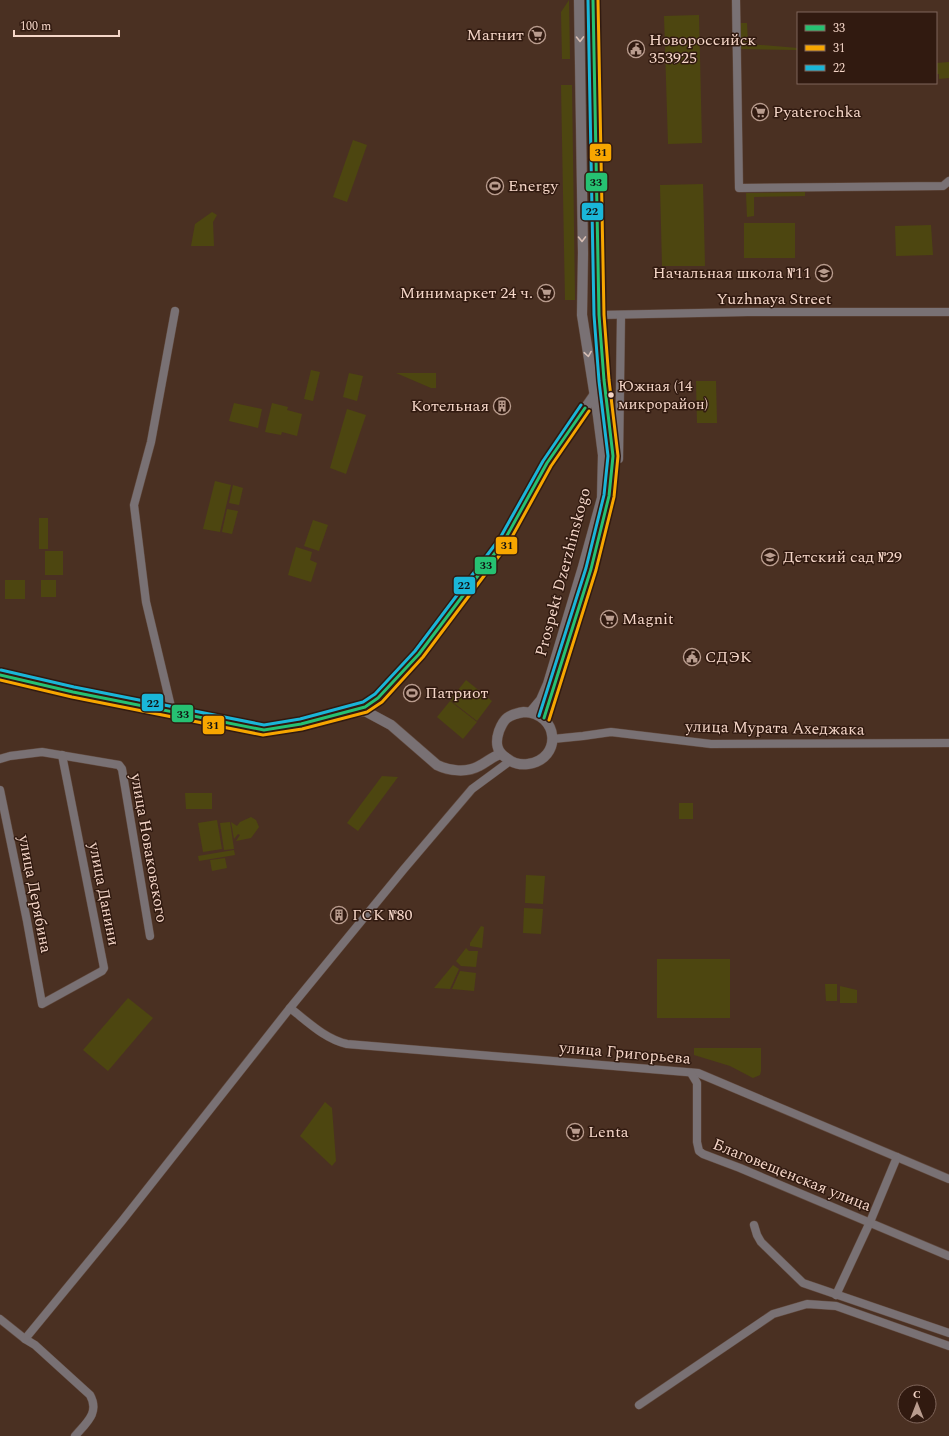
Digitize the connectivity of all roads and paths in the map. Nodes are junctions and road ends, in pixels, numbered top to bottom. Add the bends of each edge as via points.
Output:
1 (579, 0) edge
2 (593, 0) edge
3 (736, 0) edge
4 (949, 181) edge
5 (176, 311) dead end
6 (949, 312) edge
7 (582, 315) junction
8 (598, 315) junction
9 (621, 315) junction
10 (595, 394) junction
11 (597, 406) junction
12 (585, 408) junction
13 (619, 459) dead end
14 (0, 675) edge
15 (378, 698) junction
16 (365, 707) junction
17 (376, 710) junction
18 (172, 711) junction
19 (531, 712) junction
20 (544, 718) junction
21 (301, 724) junction
22 (553, 739) junction
23 (949, 743) edge
24 (495, 744) junction
25 (501, 754) junction
26 (62, 755) junction
27 (0, 759) edge
28 (510, 761) junction
29 (473, 769) junction
30 (481, 782) junction
31 (0, 790) edge
32 (150, 936) dead end
33 (42, 1004) joint
34 (290, 1008) junction
35 (691, 1072) junction
36 (897, 1157) junction
37 (949, 1179) edge
38 (870, 1222) junction
39 (754, 1225) dead end
40 (949, 1256) edge
41 (836, 1295) junction
42 (0, 1320) edge
43 (949, 1333) edge
44 (25, 1338) junction
45 (949, 1346) edge
46 (638, 1405) dead end
47 (75, 1436) edge

1 -> 7 street, Prospekt Dzerzhinskogo
2 - 8 street, Prospekt Dzerzhinskogo
3 - 4 street via 739,188 943,186
5 - 18 street via 151,442 134,505 146,602
6 - 9 street, Yuzhnaya Street
7 - 8 street
7 -> 10 street, Prospekt Dzerzhinskogo
8 - 9 street, Yuzhnaya Street
8 - 20 street, Prospekt Dzerzhinskogo via 612,456 609,496 591,569
9 - 13 street
10 - 11 street, Prospekt Dzerzhinskogo
10 - 12 street
11 - 12 street via 592,404
11 - 19 street, Prospekt Dzerzhinskogo via 603,455 602,498 548,684 541,700
12 - 15 street via 547,463 504,541 419,654
14 - 18 street
15 - 16 street
15 - 17 street
16 - 17 street
16 - 21 street
17 - 24 street via 436,758 446,763 459,766 473,765 481,761
18 - 21 street via 264,730
19 - 20 street
19 - 24 street via 506,718
20 - 22 street via 552,731
21 - 29 street via 312,724 365,711 391,725 437,765 452,770
22 - 23 street, улица Мурата Ахеджака via 610,732 711,744
22 - 28 street via 549,751 540,760 522,765
24 - 25 street
25 - 28 street
25 - 29 street
26 - 27 street via 42,752
26 - 32 street, улица Новаковского via 119,765 122,769
26 - 33 street, улица Данини via 104,968
28 - 30 street
29 - 30 street
30 - 34 street via 472,789
31 - 33 street, улица Дерябина
34 - 35 street, улица Григорьева via 339,1043
34 - 44 street via 127,1215
35 - 36 street, улица Григорьева
35 - 38 street, Благовещенская улица via 697,1083 699,1151
36 - 37 street, улица Григорьева
36 - 38 street
38 - 40 street, Благовещенская улица
38 - 41 street
39 - 41 street via 761,1242 797,1278 812,1287
41 - 43 street
42 - 44 street
44 - 47 street via 85,1390 94,1401 91,1416
45 - 46 street via 836,1306 807,1304 773,1314

